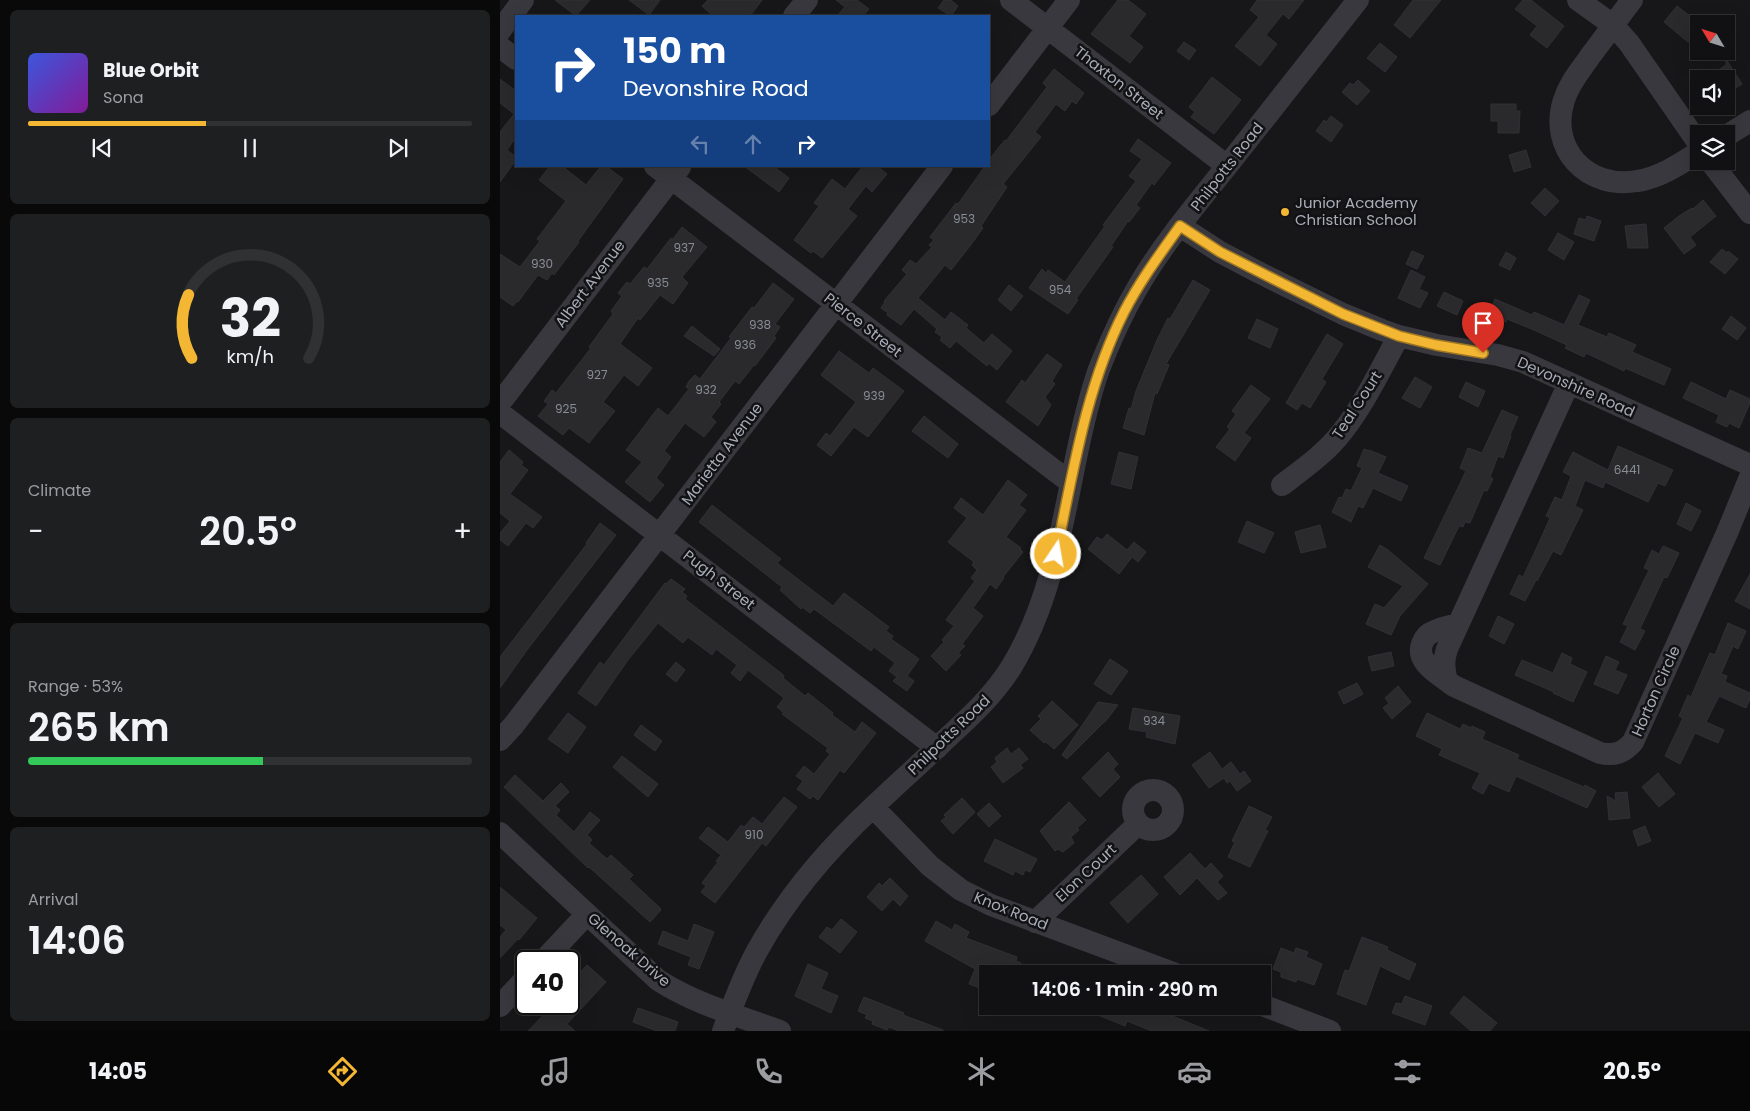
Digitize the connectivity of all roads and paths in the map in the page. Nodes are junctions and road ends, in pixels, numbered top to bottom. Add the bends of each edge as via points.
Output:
1 (524, 0) edge
2 (807, 0) edge
3 (1011, 0) edge
4 (1069, 0) edge
5 (1358, 0) edge
6 (1578, 0) edge
7 (1632, 0) edge
8 (795, 15) edge
9 (1613, 25) junction
10 (1048, 28) junction
11 (500, 31) edge
12 (500, 47) edge
13 (515, 58) edge
14 (990, 104) edge
15 (1750, 122) edge
16 (1690, 131) edge
17 (1735, 131) edge
18 (1690, 157) edge
19 (1227, 166) junction
20 (941, 167) edge
21 (669, 170) edge
22 (1717, 170) edge
23 (1750, 212) edge
24 (1180, 226) junction
25 (836, 304) junction
26 (1399, 336) junction
27 (1569, 383) junction
28 (500, 403) edge
29 (500, 413) edge
30 (1750, 465) edge
31 (1750, 477) edge
32 (1071, 484) junction
33 (1282, 485) dead end
34 (660, 535) junction
35 (500, 740) edge
36 (937, 748) junction
37 (873, 807) junction
38 (1138, 824) dead end
39 (500, 833) edge
40 (587, 914) junction
41 (1034, 922) junction
42 (553, 950) edge
43 (1151, 965) edge
44 (515, 990) edge
45 (500, 1006) edge
46 (1271, 1009) edge
47 (726, 1022) edge
48 (780, 1031) edge
49 (1330, 1031) edge

1 - 11 street
2 - 8 street
3 - 10 street, Thaxton Street
4 - 10 street
5 - 19 street, Philpotts Road
6 - 9 street
7 - 9 street
9 - 16 street
9 - 18 street via 1570,84 1563,101 1560,120 1566,148 1577,164 1591,175 1620,182 1652,177
10 - 14 street
10 - 19 street, Thaxton Street
12 - 13 street
15 - 17 street
19 - 24 street, Philpotts Road
20 - 25 street, Marietta Avenue
21 - 25 street, Pierce Street
21 - 28 street, Albert Avenue
22 - 23 street
24 - 26 street, Devonshire Road via 1260,273 1343,314
24 - 32 street, Philpotts Road via 1123,313 1102,362 1086,411
25 - 32 street, Pierce Street
25 - 34 street, Marietta Avenue
26 - 27 street, Devonshire Road via 1498,355 1523,362
26 - 33 street, Teal Court via 1343,431 1310,465
27 - 30 street, Devonshire Road
27 - 31 street, Horton Circle via 1458,624 1431,633 1422,642 1420,650 1424,662 1447,680 1496,706 1600,753 1609,755 1625,751 1634,742
29 - 34 street, Pugh Street
32 - 36 street, Philpotts Road via 1052,571 1026,641 995,690
34 - 35 street, Marietta Avenue
34 - 36 street, Pugh Street
36 - 37 street, Philpotts Road
37 - 41 street, Knox Road via 943,877 961,890
37 - 47 street, Philpotts Road via 843,836 783,910 758,950
38 - 41 street, Elon Court
39 - 40 street, Glenoak Drive
40 - 42 street
40 - 47 street, Glenoak Drive via 658,980
41 - 43 street, Knox Road
44 - 45 street
46 - 49 street
47 - 48 street, Glenoak Drive

